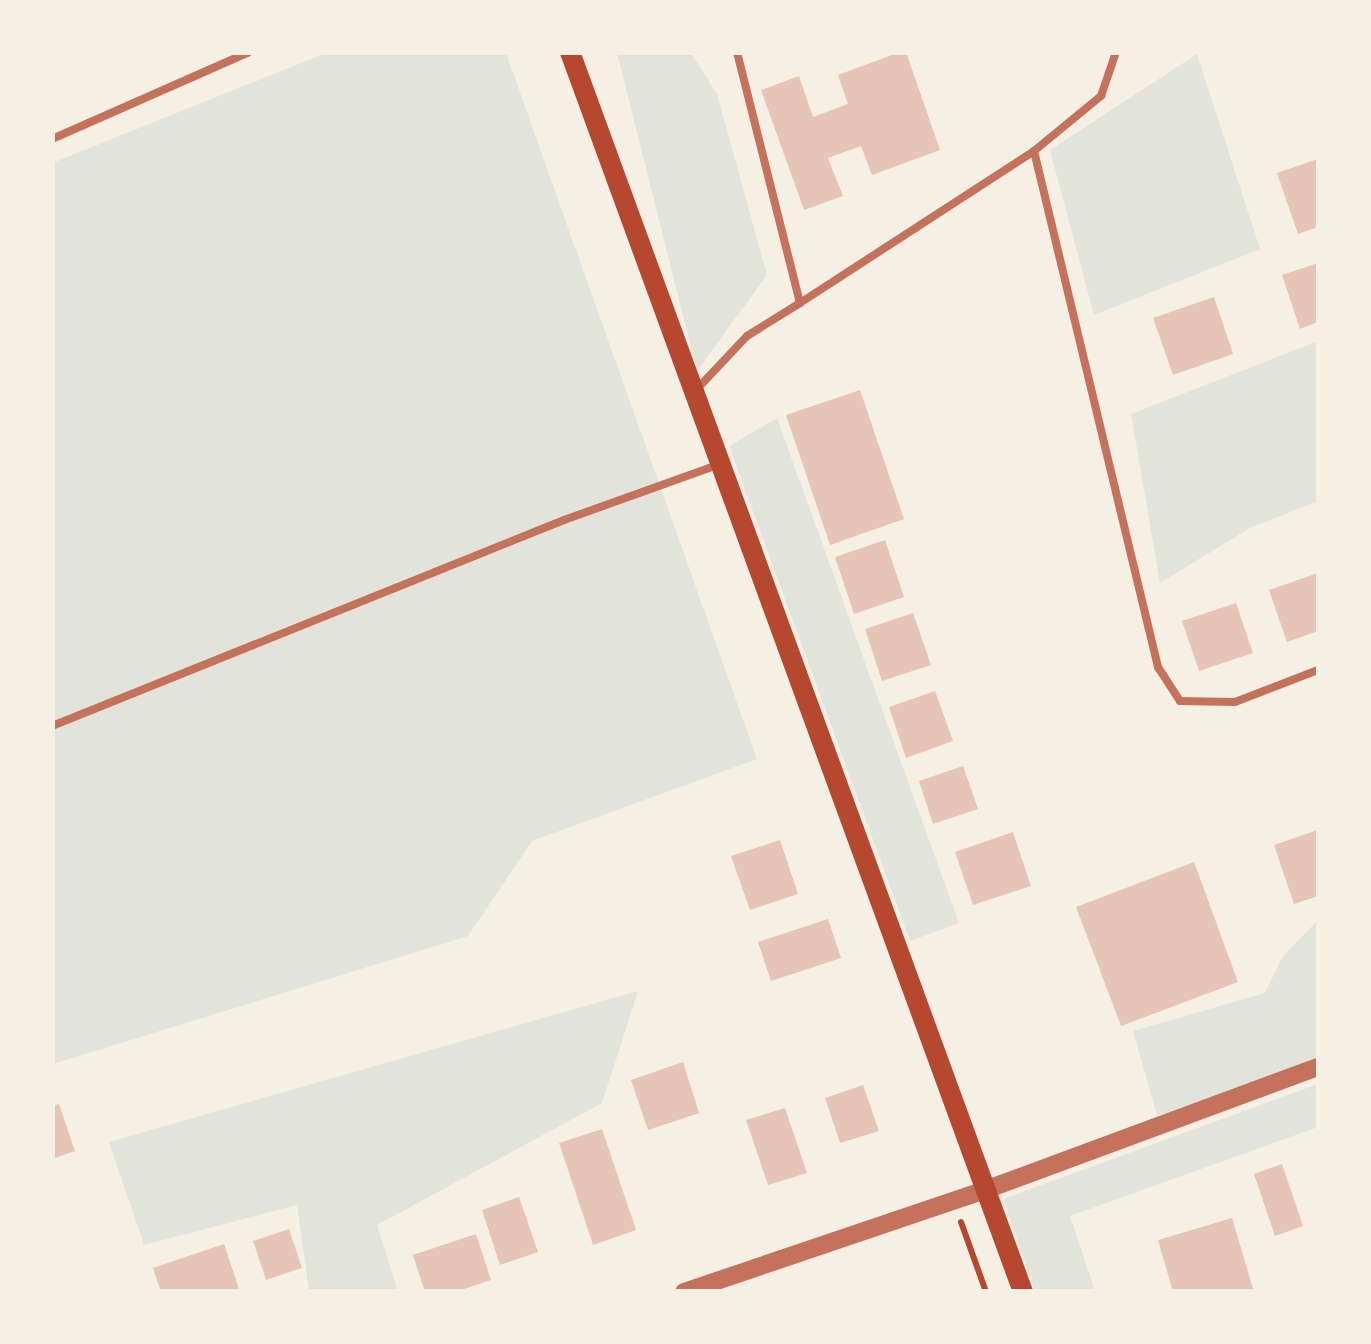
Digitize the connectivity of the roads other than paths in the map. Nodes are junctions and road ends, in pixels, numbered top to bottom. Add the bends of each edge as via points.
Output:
1 (249, 52) edge
2 (570, 52) edge
3 (737, 52) edge
4 (1116, 52) edge
5 (52, 139) edge
6 (1034, 151) junction
7 (800, 302) junction
8 (694, 392) junction
9 (720, 464) junction
10 (1318, 670) edge
11 (52, 726) edge
12 (1318, 1066) edge
13 (985, 1190) junction
14 (684, 1292) edge
15 (1023, 1292) edge

1 - 5 lane
2 - 8 main road
3 - 7 lane
4 - 6 lane via 1101,96
6 - 7 lane
6 - 10 lane via 1158,667 1180,701 1236,702
7 - 8 lane via 747,336
8 - 9 main road
9 - 11 lane
9 - 13 main road
12 - 13 street
13 - 14 street
13 - 15 main road

